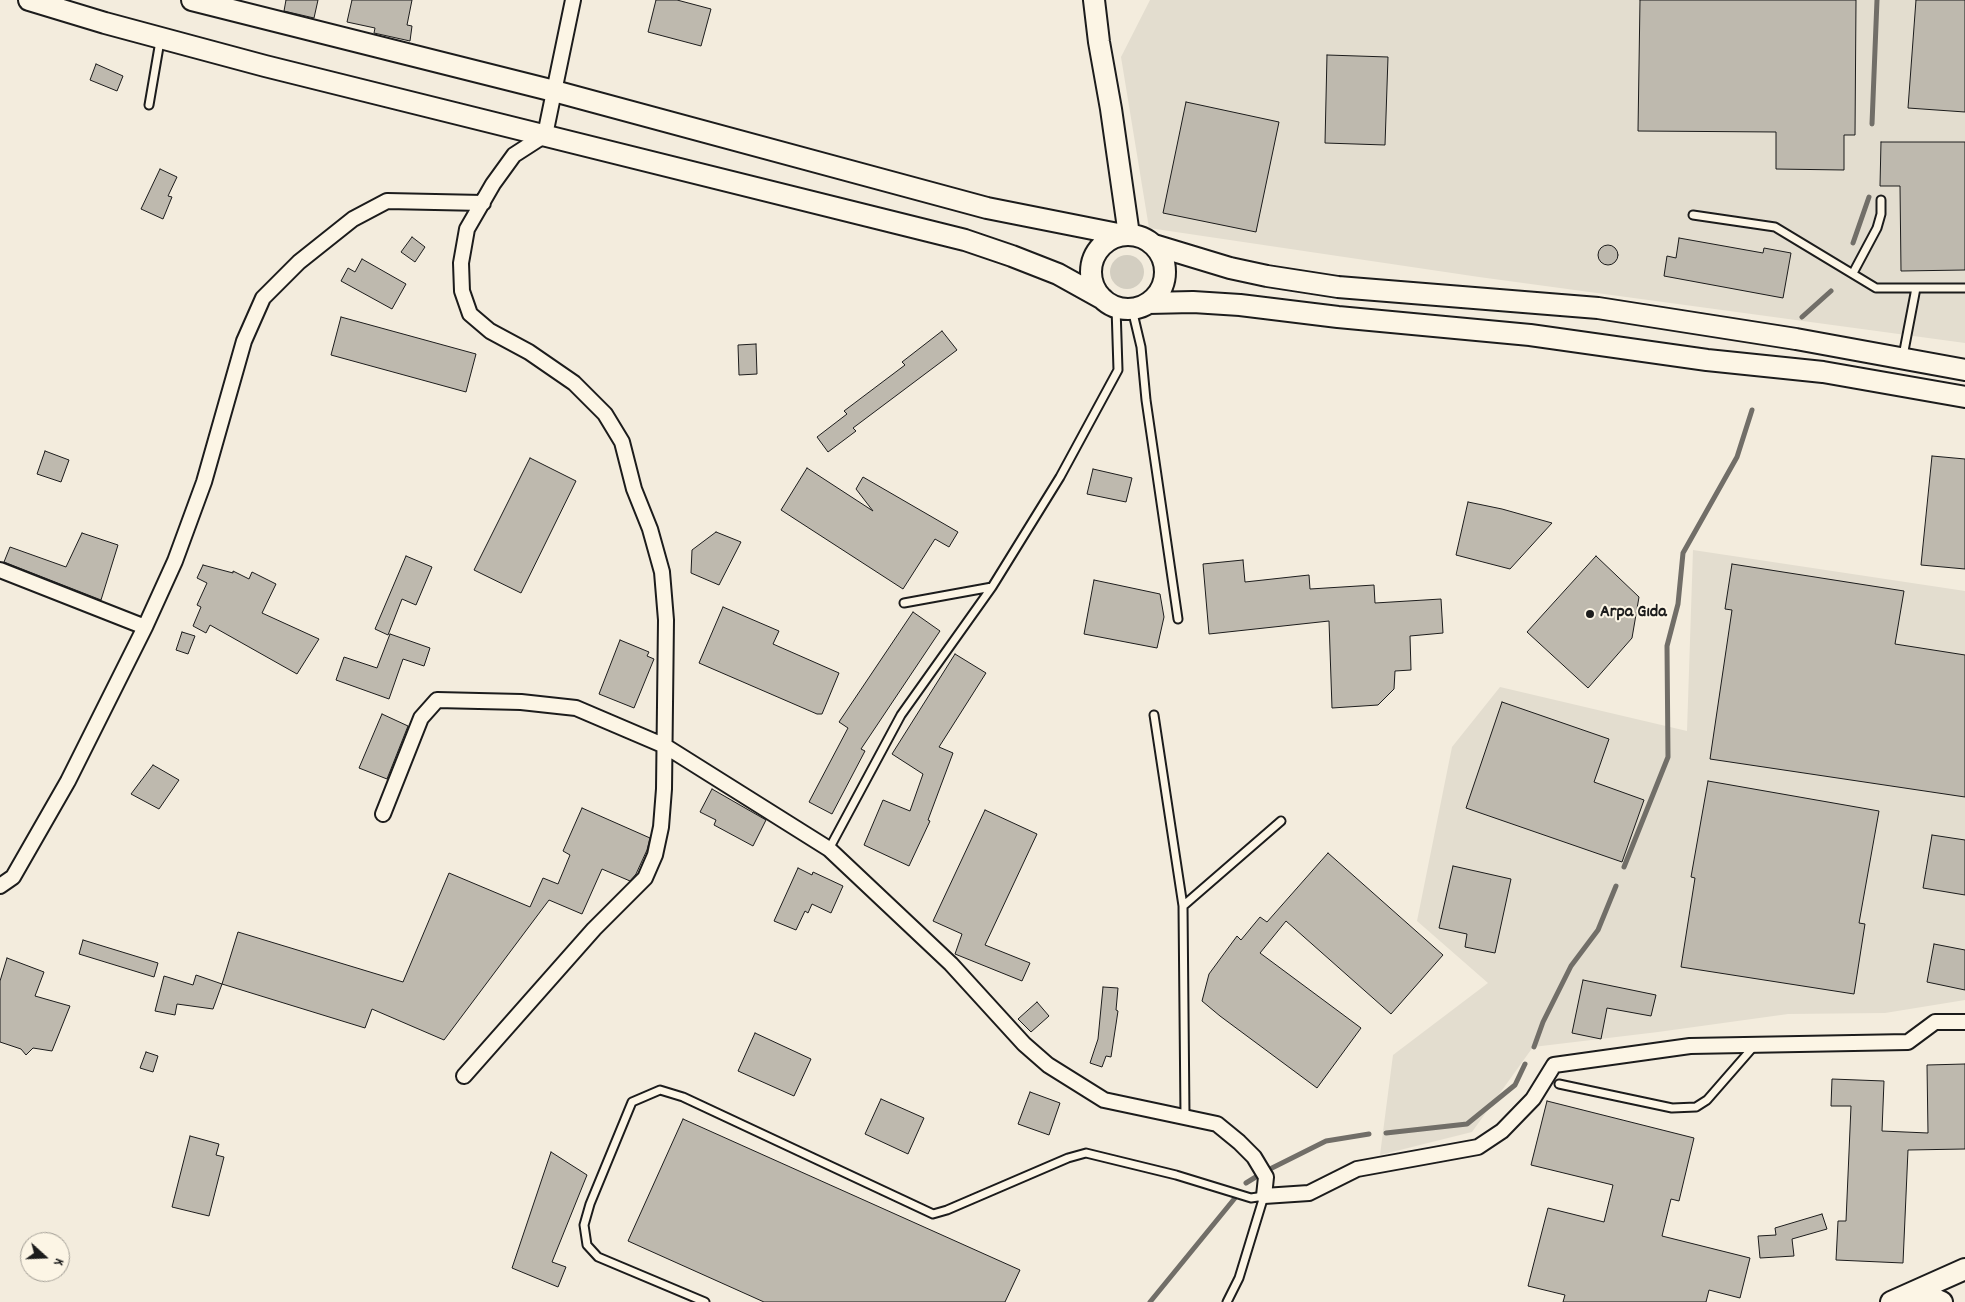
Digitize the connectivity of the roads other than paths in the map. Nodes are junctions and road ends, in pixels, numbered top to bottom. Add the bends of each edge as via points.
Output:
1 (29, 0) edge
2 (573, 0) edge
3 (1094, 0) edge
4 (205, 2) edge
5 (161, 38) junction
6 (554, 91) junction
7 (149, 105) dead end
8 (545, 135) junction
9 (1881, 200) dead end
10 (483, 202) junction
11 (1693, 215) dead end
12 (1126, 235) junction
13 (1154, 245) junction
14 (1853, 274) junction
15 (1916, 288) junction
16 (1965, 288) edge
17 (1125, 305) junction
18 (1903, 359) junction
19 (1965, 370) edge
20 (1965, 397) edge
21 (0, 570) edge
22 (992, 587) junction
23 (904, 603) dead end
24 (1178, 620) dead end
25 (145, 627) junction
26 (1154, 715) dead end
27 (665, 746) junction
28 (383, 814) dead end
29 (1281, 821) dead end
30 (829, 849) junction
31 (0, 886) edge
32 (1183, 906) junction
33 (1965, 1022) edge
34 (1755, 1045) junction
35 (464, 1076) dead end
36 (1560, 1084) dead end
37 (1184, 1116) junction
38 (1264, 1196) junction
39 (1965, 1268) edge
40 (704, 1302) edge
41 (1227, 1302) edge
42 (1892, 1302) edge
43 (1942, 1302) edge

1 - 5 street
2 - 6 street
3 - 12 street
4 - 6 street
5 - 7 lane
5 - 8 street
6 - 8 street
6 - 12 street via 987,208
8 - 10 street via 514,155
8 - 17 street via 965,240 1058,274
9 - 14 lane via 1877,228
10 - 25 street via 387,201 345,225 299,262 263,298 244,341 204,482 175,561
10 - 27 street via 467,229 460,263 462,291 470,314 490,331 529,352 574,383 605,414 622,442 662,572 666,620
11 - 14 lane via 1775,227
12 - 13 street via 1138,236
12 - 17 street via 1102,245 1091,266 1093,284
13 - 17 street via 1164,264 1165,276 1159,291
13 - 18 street via 1230,268 1338,288 1598,308
14 - 15 lane via 1876,288
15 - 16 lane
15 - 18 lane
17 - 20 street via 1194,302 1240,305 1530,335 1707,360 1823,372
17 - 22 lane via 1118,370 1060,477
17 - 24 lane via 1141,347
18 - 19 street
21 - 25 street
22 - 23 lane
22 - 30 lane via 901,715
25 - 31 street via 68,781 13,877
26 - 32 lane
27 - 28 street via 576,708 521,702 437,700 421,718
27 - 30 street
27 - 35 street via 661,827 656,855 644,878 594,929
29 - 32 lane
30 - 37 street via 951,964 1024,1044 1048,1065 1104,1100
32 - 37 lane
33 - 34 street via 1935,1022 1908,1042
34 - 36 lane via 1707,1100 1696,1107 1672,1108
34 - 38 street via 1690,1046 1554,1065 1533,1100 1502,1131 1478,1147 1357,1169 1309,1193
37 - 38 street via 1217,1124 1240,1142 1266,1177
38 - 40 lane via 1251,1198 1086,1154 1068,1158 933,1214 683,1097 660,1090 632,1102 590,1204 584,1225 587,1245 598,1257
38 - 41 lane via 1239,1278
39 - 42 street
42 - 43 street via 1909,1296 1931,1297

